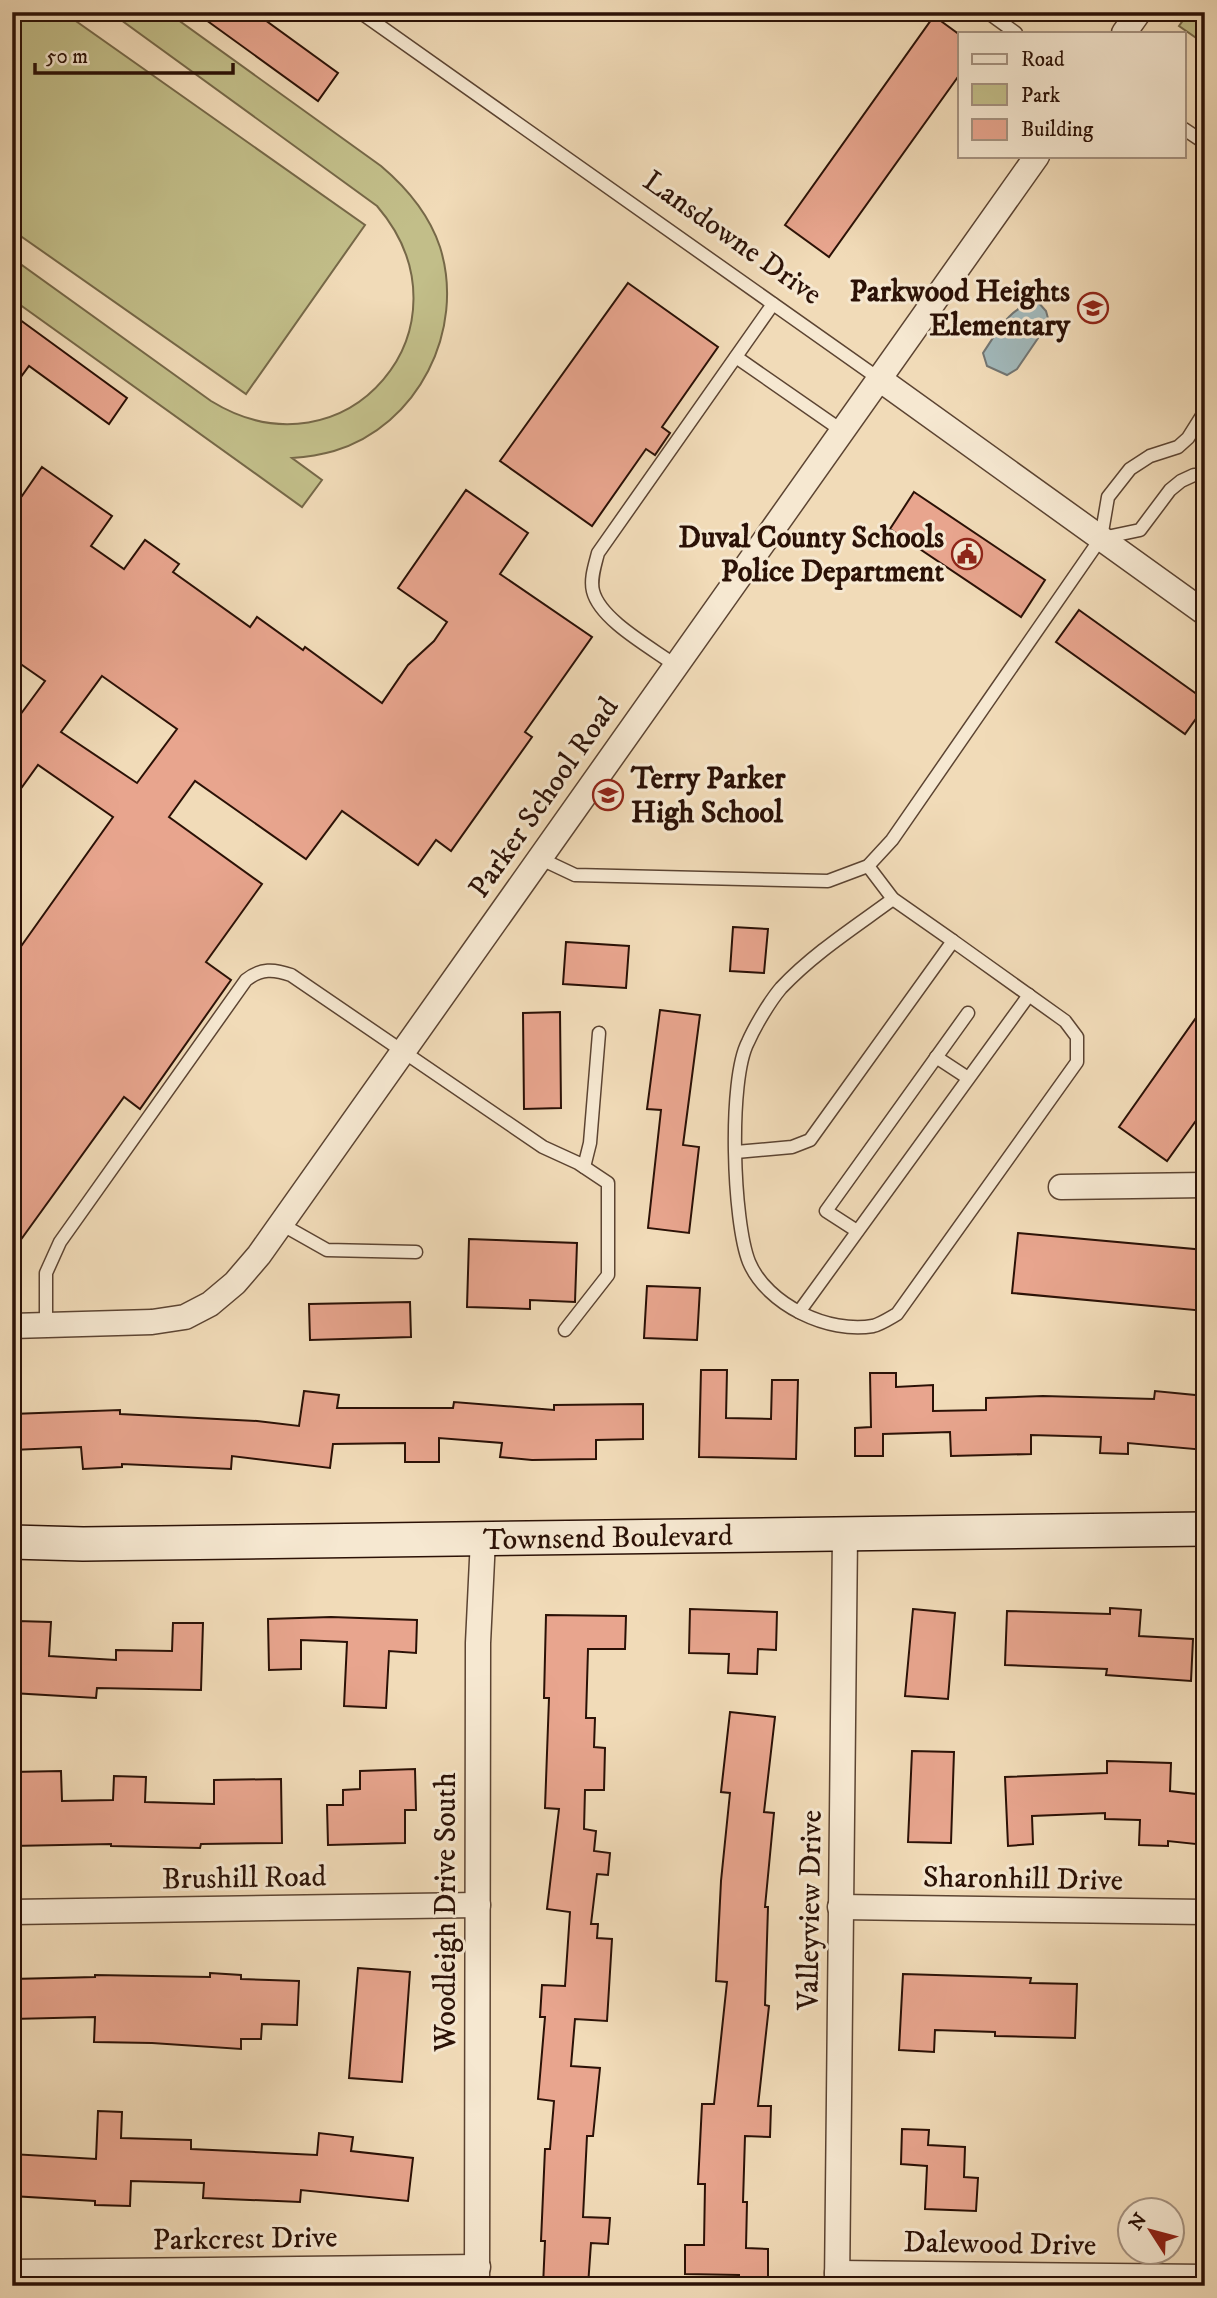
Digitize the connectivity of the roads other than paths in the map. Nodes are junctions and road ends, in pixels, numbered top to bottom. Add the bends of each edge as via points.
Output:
1 (360, 12) edge
2 (987, 12) edge
3 (1139, 12) edge
4 (1015, 32) edge
5 (1125, 32) edge
6 (1186, 130) edge
7 (1205, 143) edge
8 (1036, 158) edge
9 (773, 304) junction
10 (736, 357) junction
11 (878, 378) junction
12 (1205, 411) edge
13 (841, 430) junction
14 (1205, 475) edge
15 (1101, 538) junction
16 (1205, 613) edge
17 (675, 665) junction
18 (539, 858) junction
19 (868, 866) junction
20 (893, 899) junction
21 (953, 941) junction
22 (1029, 995) junction
23 (968, 1013) dead end
24 (599, 1033) dead end
25 (402, 1052) junction
26 (936, 1057) junction
27 (968, 1078) junction
28 (736, 1152) junction
29 (584, 1167) junction
30 (1205, 1185) edge
31 (1061, 1187) dead end
32 (281, 1224) junction
33 (857, 1231) junction
34 (416, 1252) dead end
35 (799, 1312) junction
36 (46, 1325) junction
37 (12, 1326) edge
38 (565, 1329) dead end
39 (1205, 1530) edge
40 (845, 1534) junction
41 (482, 1539) junction
42 (12, 1542) edge
43 (478, 1905) junction
44 (840, 1907) junction
45 (12, 1912) edge
46 (1205, 1912) edge
47 (12, 2272) edge
48 (477, 2276) edge
49 (1205, 2277) edge
50 (837, 2279) edge

1 - 9 lane, Lansdowne Drive
2 - 4 lane
3 - 5 street
6 - 7 lane
8 - 11 street, Parker School Road
9 - 10 lane
9 - 11 lane, Lansdowne Drive
10 - 13 lane
10 - 17 lane via 598,553 593,572 593,592 604,611
11 - 13 street, Parker School Road
11 - 15 street, Lansdowne Drive
12 - 15 lane via 1178,447 1130,469 1108,497
13 - 17 street, Parker School Road
14 - 15 lane via 1194,475 1170,490 1140,530
15 - 16 street, Lansdowne Drive
15 - 19 lane via 892,840
17 - 18 street, Parker School Road
18 - 19 lane via 575,875 828,881
18 - 25 street, Parker School Road
19 - 20 lane
20 - 21 lane
20 - 28 lane via 828,946 780,990 746,1044 735,1100
21 - 22 lane
21 - 28 lane via 810,1139 792,1147
22 - 27 lane
22 - 35 lane via 1066,1021 1077,1037 1077,1062 897,1314 874,1326 831,1325
23 - 26 lane
24 - 29 lane
25 - 29 lane via 543,1147
25 - 32 street, Parker School Road
25 - 36 lane via 291,975 264,970 246,980 60,1242 46,1273
26 - 27 lane
26 - 33 lane via 827,1211
27 - 33 lane
28 - 35 lane via 739,1222 749,1263 769,1291
29 - 38 lane via 608,1183 608,1275
30 - 31 street
32 - 34 lane via 327,1250
32 - 36 street, Parker School Road via 235,1283 185,1317
33 - 35 lane
36 - 37 street, Parker School Road
39 - 40 street, Townsend Boulevard
40 - 41 street, Townsend Boulevard
40 - 44 street, Valleyview Drive
41 - 42 street, Townsend Boulevard
41 - 43 street, Woodleigh Drive South
43 - 45 street, Brushill Road
43 - 48 street, Woodleigh Drive South
44 - 46 street, Sharonhill Drive
44 - 50 street, Valleyview Drive
47 - 48 street, Parkcrest Drive
49 - 50 street, Dalewood Drive

